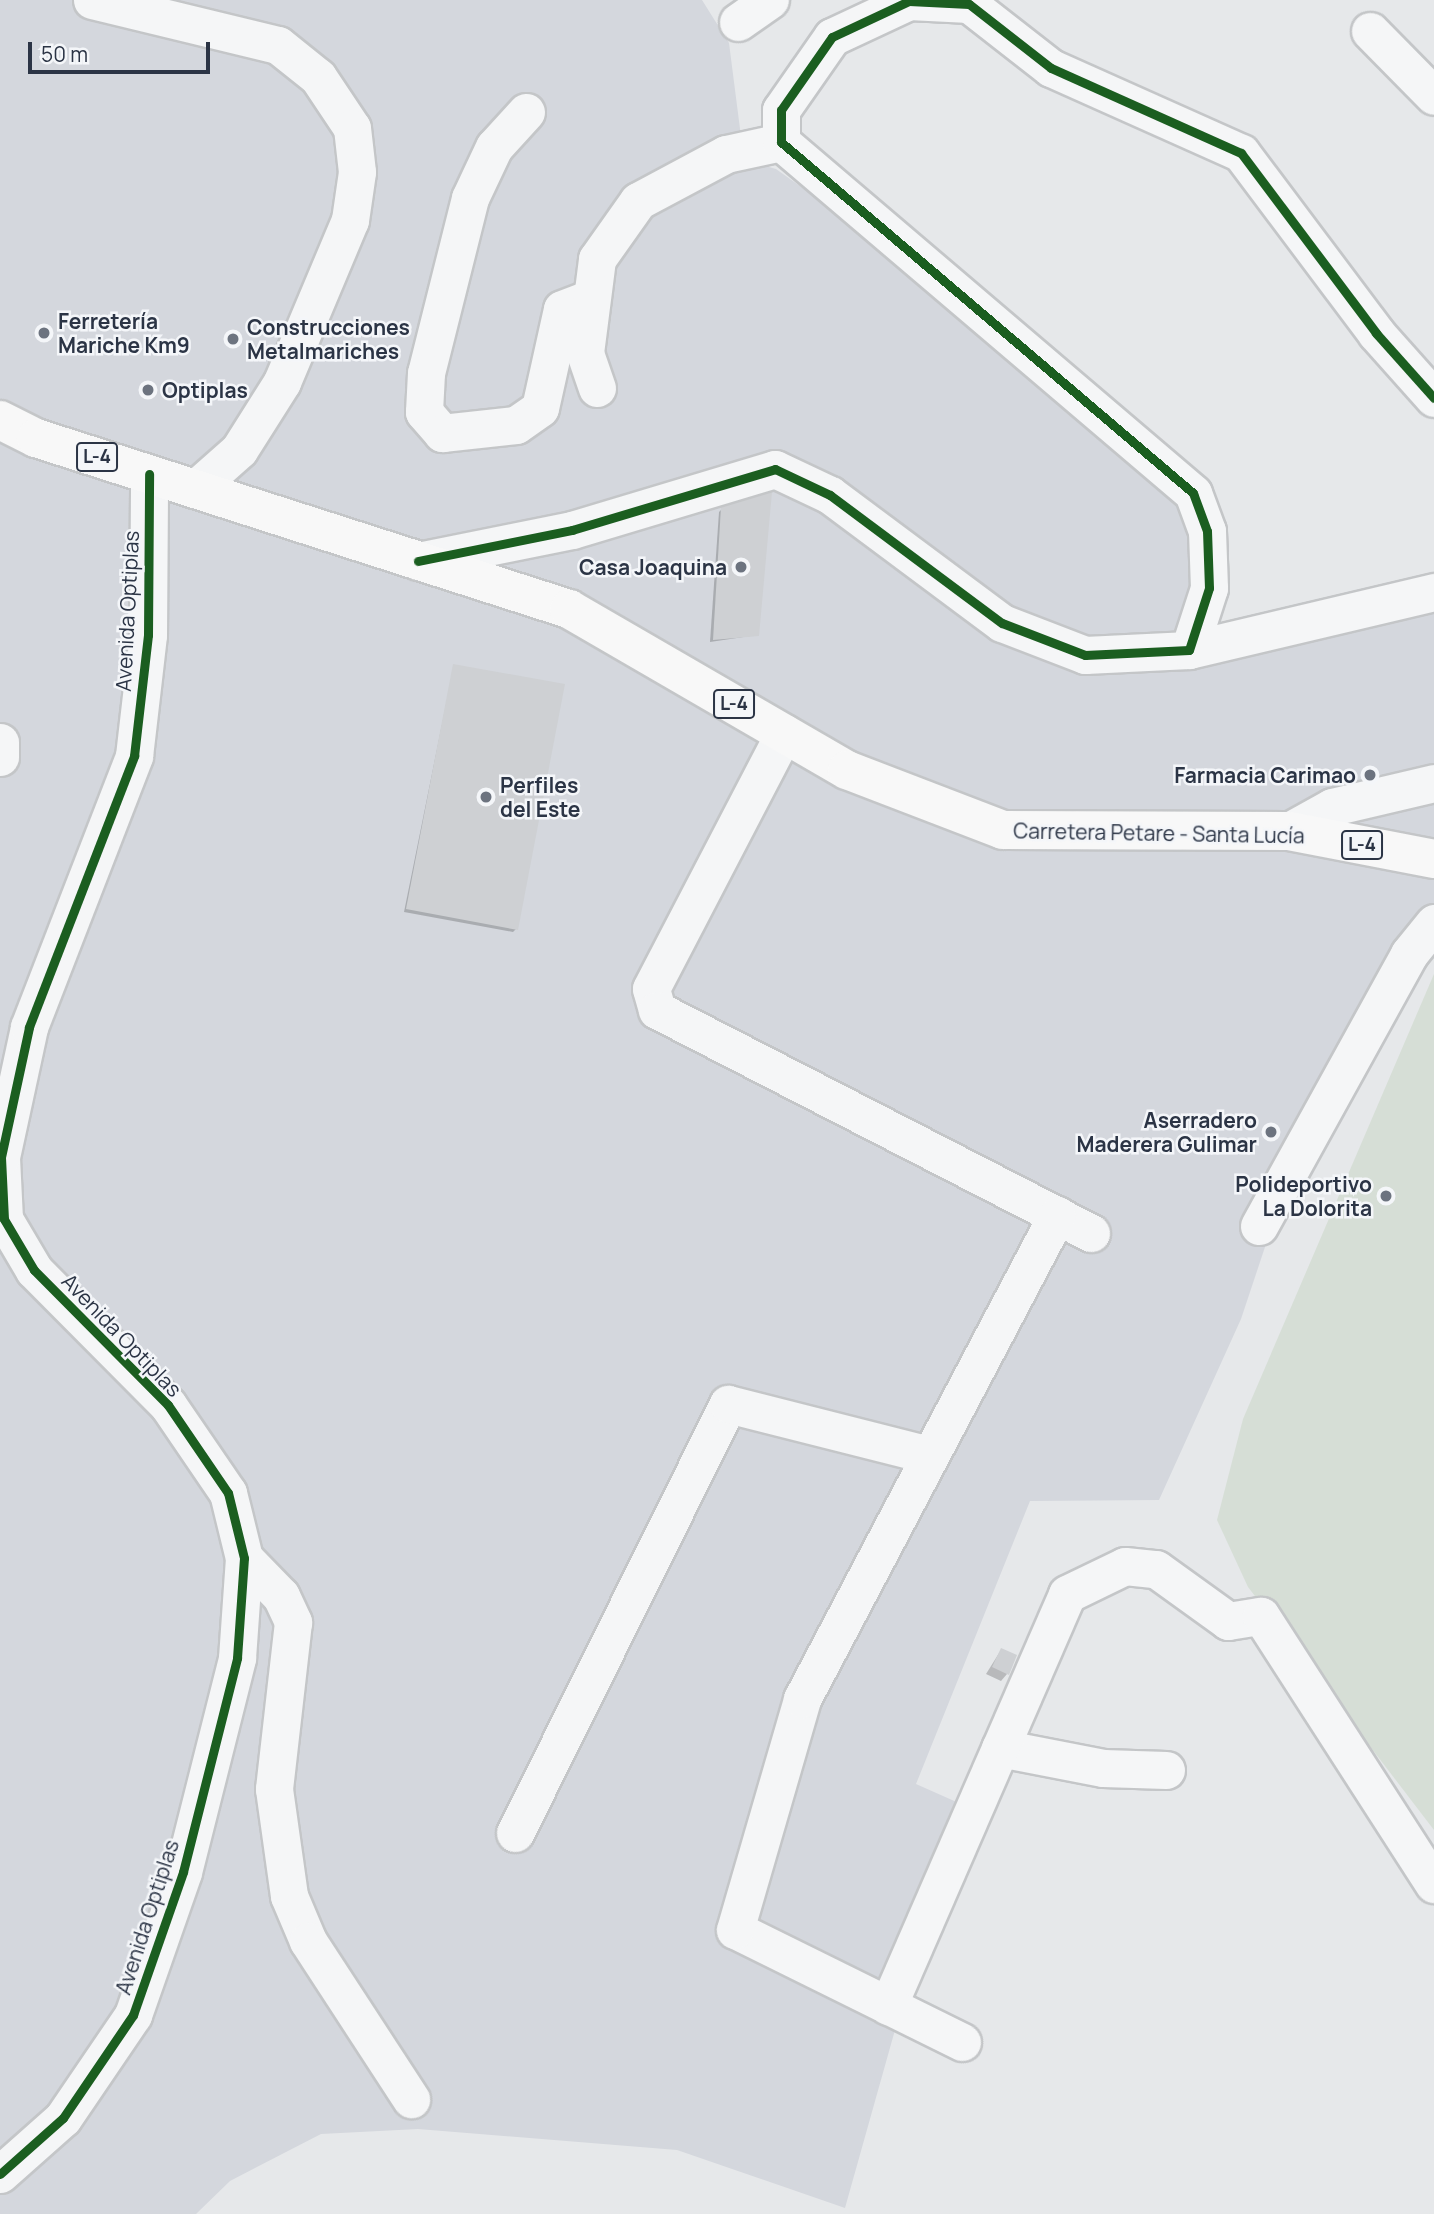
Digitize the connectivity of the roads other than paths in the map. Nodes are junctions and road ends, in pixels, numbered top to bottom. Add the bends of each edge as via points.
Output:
1 (92, 0) edge
2 (770, 0) edge
3 (968, 2) edge
4 (738, 22) dead end
5 (1370, 31) dead end
6 (1434, 96) edge
7 (526, 112) dead end
8 (781, 142) junction
9 (589, 299) junction
10 (597, 388) dead end
11 (1434, 398) edge
12 (0, 420) edge
13 (149, 474) junction
14 (195, 489) junction
15 (418, 561) junction
16 (1434, 592) edge
17 (1189, 650) junction
18 (784, 733) junction
19 (0, 742) edge
20 (0, 757) edge
21 (1434, 783) edge
22 (1289, 831) junction
23 (1434, 859) edge
24 (1434, 923) edge
25 (1057, 1215) junction
26 (1259, 1227) dead end
27 (1091, 1233) dead end
28 (930, 1455) junction
29 (244, 1558) junction
30 (1000, 1748) junction
31 (1166, 1770) dead end
32 (515, 1833) dead end
33 (1434, 1884) edge
34 (888, 2006) junction
35 (962, 2042) dead end
36 (411, 2099) dead end
37 (0, 2174) edge

1 - 14 street via 278,45 318,77 352,128 357,172 350,220 282,382 239,450
2 - 4 street
3 - 8 street via 909,1 832,37 781,110
3 - 11 street via 1051,68 1241,153 1376,333
5 - 6 street
7 - 9 street via 494,147 470,198 426,373 424,412 442,433 516,425 540,408 562,309
8 - 9 street via 726,154 638,201 597,258
8 - 17 street via 1194,493 1207,531 1209,588
9 - 10 street via 584,353
12 - 13 main road, Carretera Petare - Santa Lucía / L-4
13 - 14 main road, Carretera Petare - Santa Lucía / L-4
13 - 29 street, Avenida Optiplas via 148,635 134,756 29,1027 1,1157 4,1219 34,1270 168,1405 228,1493
14 - 15 main road, Carretera Petare - Santa Lucía / L-4
15 - 17 street via 572,530 775,470 830,495 1002,623 1084,655
15 - 18 main road, Carretera Petare - Santa Lucía / L-4 via 569,609
16 - 17 street
18 - 22 main road, Carretera Petare - Santa Lucía / L-4 via 847,770 1003,830
18 - 25 street via 651,989 657,1010
19 - 20 street
21 - 22 street via 1332,807
22 - 23 main road, Carretera Petare - Santa Lucía / L-4
24 - 26 street via 1409,954
25 - 27 street
25 - 28 street
28 - 32 street via 728,1404
28 - 34 street via 802,1699 735,1930
29 - 36 street via 281,1596 293,1622 274,1789 289,1896 308,1941
29 - 37 street, Avenida Optiplas via 237,1658 183,1872 132,2015 63,2118
30 - 31 street via 1103,1768
30 - 33 street via 1067,1594 1125,1566 1156,1569 1228,1621 1261,1616
30 - 34 street
34 - 35 street

